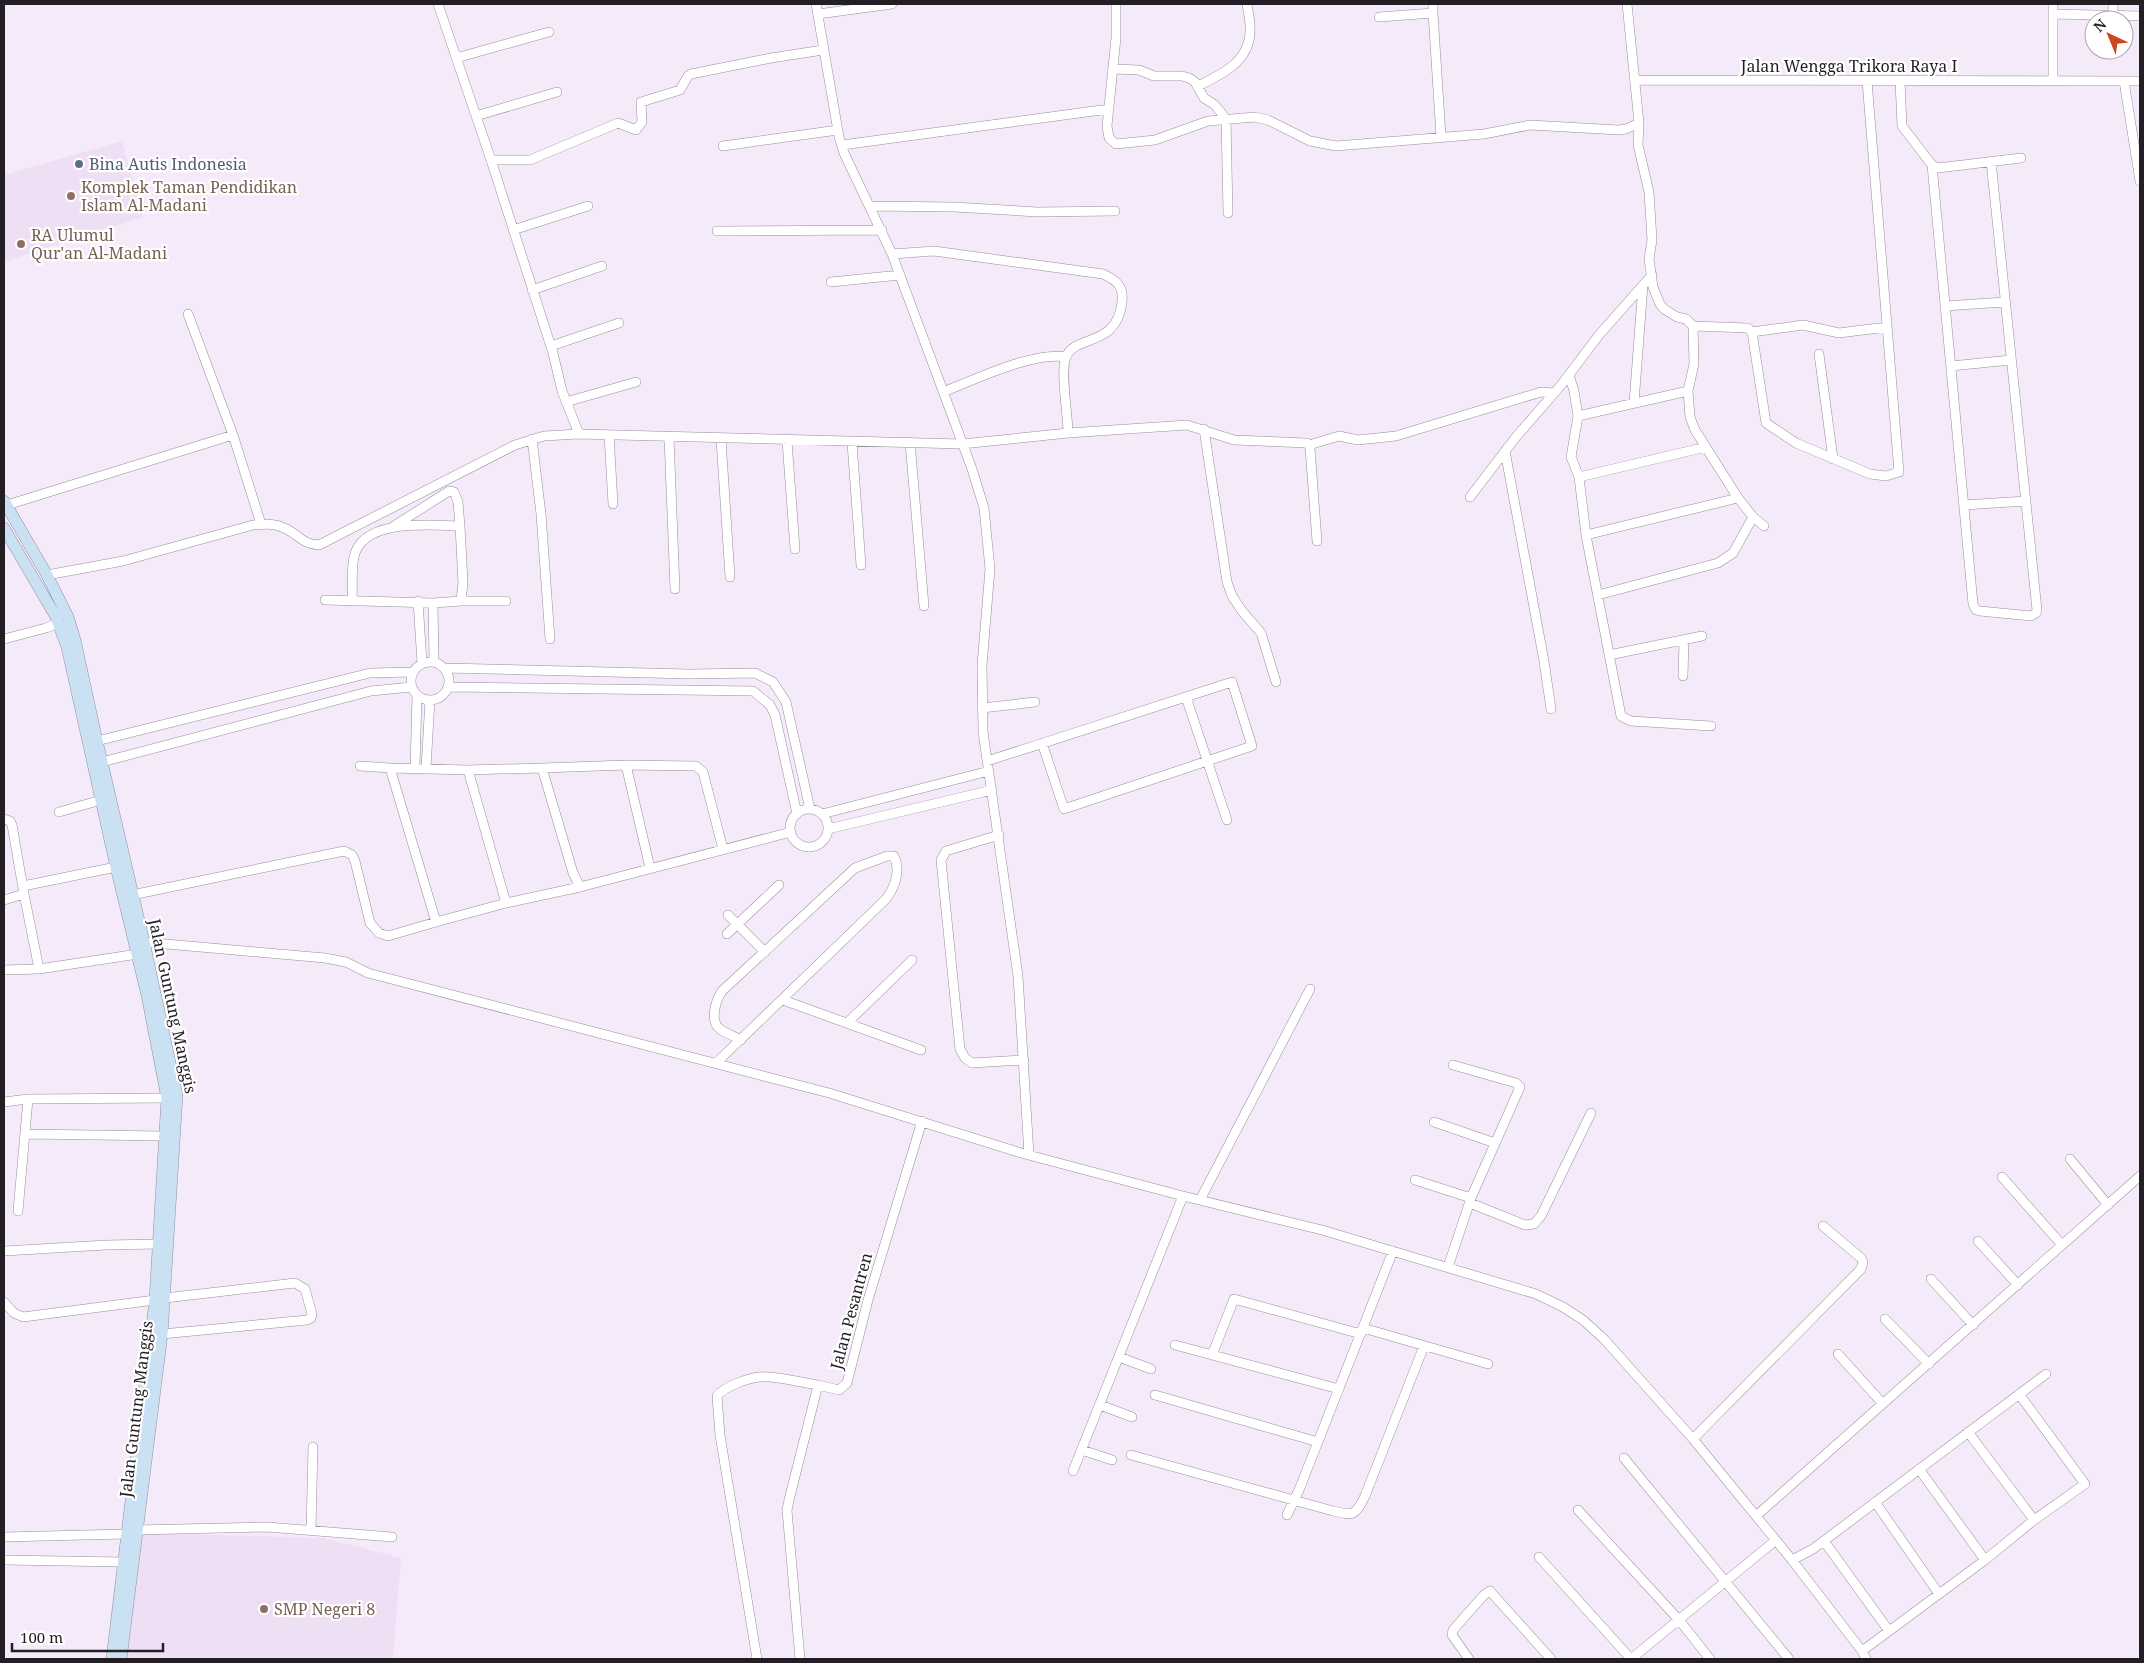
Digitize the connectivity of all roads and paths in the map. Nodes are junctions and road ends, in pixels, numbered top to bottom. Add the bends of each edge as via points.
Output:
1 (438, 4) edge
2 (816, 4) edge
3 (892, 4) edge
4 (1116, 4) edge
5 (1247, 4) edge
6 (1626, 4) edge
7 (2054, 4) edge
8 (1433, 8) edge
9 (818, 14) junction
10 (2053, 14) junction
11 (2084, 15) edge
12 (1379, 17) dead end
13 (549, 32) dead end
14 (823, 50) junction
15 (456, 58) junction
16 (1113, 69) junction
17 (1634, 80) junction
18 (1867, 81) junction
19 (1900, 81) junction
20 (2053, 81) junction
21 (2124, 81) junction
22 (2140, 81) edge
23 (1198, 86) junction
24 (557, 92) dead end
25 (1110, 109) junction
26 (476, 116) junction
27 (1226, 119) junction
28 (1639, 123) junction
29 (838, 130) junction
30 (1441, 137) junction
31 (842, 145) junction
32 (723, 146) dead end
33 (2021, 158) dead end
34 (491, 160) junction
35 (1991, 162) junction
36 (1932, 165) junction
37 (2140, 181) edge
38 (588, 206) dead end
39 (871, 206) junction
40 (1115, 211) dead end
41 (1228, 213) dead end
42 (513, 230) junction
43 (882, 230) junction
44 (717, 231) dead end
45 (892, 254) junction
46 (602, 266) dead end
47 (900, 275) junction
48 (1652, 275) junction
49 (831, 282) dead end
50 (1643, 285) junction
51 (532, 290) junction
52 (2005, 302) junction
53 (1945, 306) junction
54 (188, 314) dead end
55 (619, 324) dead end
56 (1693, 326) junction
57 (1887, 327) junction
58 (1752, 332) junction
59 (550, 346) junction
60 (1819, 354) dead end
61 (1066, 356) junction
62 (2011, 360) junction
63 (1951, 366) junction
64 (1569, 376) junction
65 (636, 382) dead end
66 (943, 392) junction
67 (1688, 392) junction
68 (1554, 393) junction
69 (566, 402) junction
70 (1634, 404) junction
71 (1578, 416) junction
72 (1204, 429) junction
73 (1068, 433) junction
74 (579, 434) junction
75 (233, 435) junction
76 (609, 435) junction
77 (668, 437) junction
78 (532, 439) junction
79 (721, 439) junction
80 (787, 441) junction
81 (852, 442) junction
82 (910, 442) junction
83 (962, 444) junction
84 (1309, 445) junction
85 (1706, 447) junction
86 (1505, 451) junction
87 (1833, 459) junction
88 (1578, 477) junction
89 (1470, 497) dead end
90 (1738, 498) junction
91 (2026, 501) junction
92 (5, 503) edge
93 (613, 504) dead end
94 (1964, 505) junction
95 (1753, 517) junction
96 (261, 524) junction
97 (394, 526) junction
98 (460, 526) junction
99 (1764, 526) dead end
100 (4, 528) edge
101 (1586, 535) junction
102 (1317, 541) dead end
103 (795, 549) dead end
104 (861, 565) dead end
105 (47, 575) junction
106 (730, 577) dead end
107 (675, 589) dead end
108 (1598, 595) junction
109 (325, 600) dead end
110 (352, 600) junction
111 (418, 601) junction
112 (461, 601) junction
113 (506, 601) dead end
114 (433, 602) junction
115 (924, 606) dead end
116 (58, 623) junction
117 (1702, 636) dead end
118 (4, 639) edge
119 (550, 639) dead end
120 (1684, 640) junction
121 (1609, 655) junction
122 (434, 661) junction
123 (422, 663) junction
124 (445, 668) junction
125 (412, 672) junction
126 (1683, 676) dead end
127 (1276, 682) dead end
128 (411, 687) junction
129 (449, 687) junction
130 (417, 696) junction
131 (1186, 697) junction
132 (430, 700) junction
133 (1035, 702) dead end
134 (982, 708) junction
135 (1550, 709) dead end
136 (1711, 726) dead end
137 (97, 741) junction
138 (795, 744) junction
139 (1042, 744) junction
140 (782, 747) junction
141 (987, 761) junction
142 (1207, 761) junction
143 (102, 762) junction
144 (626, 765) junction
145 (360, 766) dead end
146 (390, 768) junction
147 (415, 768) junction
148 (426, 768) junction
149 (542, 768) junction
150 (468, 770) junction
151 (989, 771) junction
152 (992, 790) junction
153 (893, 796) junction
154 (101, 800) junction
155 (810, 809) junction
156 (59, 812) dead end
157 (898, 813) junction
158 (797, 814) junction
159 (822, 814) junction
160 (4, 819) edge
161 (1227, 820) dead end
162 (828, 829) junction
163 (791, 832) junction
164 (999, 835) junction
165 (723, 850) junction
166 (116, 867) junction
167 (650, 868) junction
168 (779, 885) dead end
169 (580, 887) junction
170 (23, 890) junction
171 (132, 895) junction
172 (4, 900) edge
173 (506, 902) junction
174 (728, 915) dead end
175 (436, 922) junction
176 (737, 924) junction
177 (727, 934) dead end
178 (144, 942) junction
179 (765, 952) junction
180 (138, 954) junction
181 (912, 960) dead end
182 (39, 969) junction
183 (4, 970) edge
184 (1310, 989) dead end
185 (783, 1000) junction
186 (847, 1024) junction
187 (741, 1040) junction
188 (921, 1050) dead end
189 (1024, 1060) junction
190 (716, 1064) junction
191 (1453, 1065) dead end
192 (167, 1098) junction
193 (28, 1099) junction
194 (4, 1102) edge
195 (1591, 1113) dead end
196 (922, 1121) junction
197 (1434, 1122) dead end
198 (26, 1134) junction
199 (163, 1136) junction
200 (1496, 1143) junction
201 (1029, 1154) junction
202 (2070, 1159) dead end
203 (2140, 1176) edge
204 (2002, 1177) dead end
205 (1415, 1180) dead end
206 (1183, 1196) junction
207 (1200, 1200) junction
208 (1470, 1201) junction
209 (2108, 1204) junction
210 (18, 1211) dead end
211 (1823, 1226) dead end
212 (1978, 1241) dead end
213 (159, 1244) junction
214 (2062, 1245) junction
215 (4, 1251) edge
216 (1393, 1251) junction
217 (1448, 1267) junction
218 (1931, 1279) dead end
219 (2018, 1285) junction
220 (160, 1299) junction
221 (4, 1302) edge
222 (1884, 1319) dead end
223 (1972, 1325) junction
224 (1362, 1331) junction
225 (162, 1334) junction
226 (1175, 1345) dead end
227 (1424, 1346) junction
228 (1838, 1354) dead end
229 (1212, 1355) junction
230 (1118, 1357) junction
231 (1488, 1364) dead end
232 (1929, 1364) junction
233 (1151, 1369) dead end
234 (2046, 1374) dead end
235 (818, 1385) junction
236 (1340, 1389) junction
237 (2019, 1394) junction
238 (1155, 1395) dead end
239 (1883, 1404) junction
240 (1100, 1405) junction
241 (1132, 1417) dead end
242 (1968, 1432) junction
243 (1693, 1439) junction
244 (1318, 1442) junction
245 (313, 1447) dead end
246 (1082, 1450) junction
247 (1131, 1455) dead end
248 (1624, 1458) dead end
249 (1112, 1460) dead end
250 (1919, 1469) junction
251 (1073, 1471) dead end
252 (1294, 1501) junction
253 (1875, 1502) junction
254 (1578, 1510) dead end
255 (1287, 1515) dead end
256 (1756, 1516) junction
257 (2034, 1520) junction
258 (311, 1530) junction
259 (131, 1532) junction
260 (4, 1537) edge
261 (392, 1537) dead end
262 (1776, 1540) junction
263 (1824, 1541) junction
264 (1539, 1557) dead end
265 (4, 1560) edge
266 (1792, 1560) junction
267 (1985, 1560) junction
268 (123, 1562) junction
269 (1726, 1581) junction
270 (1939, 1594) junction
271 (1679, 1620) junction
272 (1889, 1631) junction
273 (1864, 1655) edge
274 (112, 1659) edge
275 (120, 1659) edge
276 (757, 1659) edge
277 (800, 1659) edge
278 (1469, 1659) edge
279 (1551, 1659) edge
280 (1710, 1659) edge
281 (1789, 1659) edge

1 - 15 street
2 - 9 street
3 - 9 street
4 - 16 street
5 - 23 street via 1250,33 1238,61 1224,74
6 - 17 street
7 - 10 street
8 - 12 street
8 - 30 street
9 - 14 street
10 - 11 street
10 - 20 street
13 - 15 street
14 - 29 street
14 - 34 street via 691,74 680,90 641,102 642,122 636,130 618,123 530,160
15 - 26 street
16 - 23 street via 1139,70 1154,76 1182,76
16 - 25 street
17 - 18 street, Jalan Wengga Trikora Raya I
17 - 28 street
18 - 19 street, Jalan Wengga Trikora Raya I
18 - 57 street
19 - 20 street, Jalan Wengga Trikora Raya I
19 - 36 street via 1902,126
20 - 21 street, Jalan Wengga Trikora Raya I
21 - 22 street, Jalan Wengga Trikora Raya I
21 - 37 street
23 - 27 street via 1204,98 1215,105
24 - 26 street
25 - 27 street via 1109,138 1116,144 1156,140 1199,124
25 - 31 street
26 - 34 street
27 - 30 street via 1263,118 1310,141 1336,146
27 - 41 street
28 - 30 street via 1620,130 1530,126
28 - 48 street via 1638,145 1649,192
29 - 31 street
29 - 32 street
31 - 39 street
33 - 35 street
34 - 42 street
35 - 36 street via 1938,168
35 - 52 street
36 - 53 street
38 - 42 street
39 - 40 street via 1037,212
39 - 43 street
42 - 51 street
43 - 44 street
43 - 45 street
45 - 47 street
45 - 61 street via 934,251 1103,274 1116,280 1121,285 1123,300 1119,320 1109,331 1075,347
46 - 51 street
47 - 49 street
47 - 66 street
48 - 50 street
48 - 56 street via 1653,288 1664,309
50 - 64 street via 1599,335
50 - 70 street
51 - 59 street
52 - 53 street
52 - 62 street
53 - 63 street
54 - 75 street
55 - 59 street
56 - 58 street via 1748,328
56 - 67 street via 1694,364
57 - 58 street via 1839,333 1803,325
57 - 87 street via 1899,472 1886,476 1870,474
58 - 87 street via 1766,424 1796,443
59 - 69 street
60 - 87 street
61 - 66 street via 1038,358
61 - 73 street via 1062,381 1066,393
62 - 63 street
62 - 91 street
63 - 94 street
64 - 68 street
64 - 71 street
65 - 69 street
66 - 83 street
67 - 70 street
67 - 85 street via 1690,417
68 - 84 street via 1540,392 1396,436 1358,440 1339,436
68 - 86 street
69 - 74 street
70 - 71 street
71 - 88 street via 1571,457
72 - 73 street via 1187,425
72 - 84 street via 1234,440
72 - 127 street via 1227,582 1232,596 1261,633
73 - 83 street
74 - 76 street
74 - 78 street
75 - 92 street
75 - 96 street
76 - 77 street
76 - 93 street
77 - 79 street
77 - 107 street
78 - 96 street via 496,454 319,545 302,541 285,528
78 - 119 street
79 - 80 street
79 - 106 street
80 - 81 street
80 - 103 street
81 - 82 street
81 - 104 street
82 - 83 street
82 - 115 street
83 - 134 street via 984,508 988,539 990,569
84 - 102 street
85 - 88 street
85 - 90 street
86 - 89 street
86 - 135 street
88 - 101 street
90 - 95 street
90 - 101 street
91 - 94 street
91 - 94 street via 2037,610 2031,616 1976,610
92 - 105 street, Jalan Guntung Manggis
95 - 99 street
95 - 108 street via 1733,553 1718,563
96 - 105 street via 123,562
97 - 98 street
97 - 98 street via 449,491 454,492 458,502
97 - 110 street via 374,534 361,544 354,556
98 - 112 street
100 - 116 street, Jalan Guntung Manggis
101 - 108 street
105 - 137 street, Jalan Guntung Manggis via 68,617 75,640
108 - 121 street
109 - 110 street
110 - 111 street
111 - 114 street
111 - 123 street
112 - 113 street
112 - 114 street
114 - 122 street
116 - 118 street
116 - 154 street, Jalan Guntung Manggis via 67,647
117 - 120 street
120 - 121 street
120 - 126 street
121 - 136 street via 1621,716 1631,721
122 - 123 street
122 - 124 street
123 - 125 street
124 - 129 street via 450,677
124 - 138 street via 755,673 773,682 786,702
125 - 128 street
125 - 137 street via 370,673
128 - 130 street
128 - 143 street via 371,691
129 - 132 street via 444,695
129 - 140 street via 746,689 754,691 770,705
130 - 132 street
130 - 147 street
131 - 139 street
131 - 142 street
131 - 142 street via 1232,682 1252,746
132 - 148 street
133 - 134 street
134 - 141 street
137 - 143 street, Jalan Guntung Manggis
138 - 140 street
138 - 155 street
139 - 141 street
139 - 142 street via 1064,809
140 - 158 street
141 - 151 street
142 - 161 street
143 - 171 street, Jalan Guntung Manggis
144 - 149 street
144 - 165 street via 700,768
144 - 167 street
145 - 146 street
146 - 147 street
146 - 175 street
147 - 148 street
148 - 150 street
149 - 150 street
149 - 169 street
150 - 173 street
151 - 152 street
151 - 153 street
152 - 157 street
152 - 164 street
153 - 157 street
153 - 159 street
154 - 156 street
154 - 166 street, Jalan Guntung Manggis
155 - 158 street
155 - 159 street
157 - 162 street
158 - 163 street via 790,825
159 - 162 street
160 - 170 street via 12,825
162 - 163 street via 822,841 810,846 798,843
163 - 165 street
164 - 189 street via 1018,976
164 - 189 street via 946,851 941,860 960,1049 972,1063
165 - 167 street
166 - 170 street
166 - 180 street, Jalan Guntung Manggis
167 - 169 street
168 - 176 street
169 - 173 street
170 - 172 street
170 - 182 street
171 - 175 street via 344,851 355,861 370,922 379,933 388,936
171 - 178 street, Jalan Guntung Manggis
173 - 175 street
174 - 176 street
176 - 177 street
176 - 179 street
178 - 190 street via 346,962 368,973
178 - 220 street, Jalan Guntung Manggis via 177,1095
179 - 185 street via 855,868 887,856 895,857 894,890
179 - 187 street via 717,999 714,1012 718,1028
180 - 182 street
180 - 192 street, Jalan Guntung Manggis
181 - 186 street
182 - 183 street
184 - 207 street
185 - 186 street
185 - 187 street
186 - 188 street
187 - 190 street
189 - 201 street
190 - 196 street
191 - 200 street via 1520,1087
192 - 193 street
192 - 199 street, Jalan Guntung Manggis
193 - 194 street
193 - 198 street
195 - 208 street via 1541,1216 1534,1224 1525,1225
196 - 201 street
196 - 235 street, Jalan Pesantren via 868,1300 847,1383 838,1390
197 - 200 street
198 - 199 street
198 - 210 street
199 - 213 street, Jalan Guntung Manggis
200 - 208 street
201 - 206 street
202 - 209 street
203 - 209 street
204 - 214 street
205 - 208 street
206 - 207 street
206 - 230 street
207 - 216 street
208 - 217 street
209 - 214 street
211 - 243 street via 1861,1258 1861,1269
212 - 219 street
213 - 215 street
213 - 220 street, Jalan Guntung Manggis
214 - 219 street
216 - 217 street
216 - 224 street
217 - 243 street via 1536,1294 1583,1320 1604,1339
218 - 223 street
219 - 223 street
220 - 221 street via 23,1317
220 - 225 street, Jalan Guntung Manggis
220 - 225 street via 295,1282 305,1290 312,1314 307,1320
220 - 259 street, Jalan Guntung Manggis
222 - 232 street
223 - 232 street
224 - 227 street
224 - 229 street via 1234,1299
224 - 236 street
225 - 259 street, Jalan Guntung Manggis
226 - 229 street
227 - 231 street
227 - 252 street via 1358,1509 1349,1515
228 - 239 street
229 - 236 street
230 - 233 street
230 - 240 street
232 - 239 street
234 - 237 street
235 - 276 street via 760,1377 729,1386 717,1396 720,1435
235 - 277 street, Jalan Pesantren via 787,1510
236 - 244 street
237 - 242 street
237 - 257 street via 2084,1484
238 - 244 street
239 - 256 street
240 - 241 street
240 - 246 street
242 - 250 street
242 - 257 street
243 - 256 street
244 - 252 street
245 - 258 street
246 - 249 street
246 - 251 street
247 - 252 street
248 - 269 street
250 - 253 street
250 - 267 street
252 - 255 street
253 - 263 street
253 - 270 street
254 - 271 street
256 - 262 street
257 - 267 street
258 - 259 street via 267,1527
258 - 261 street
259 - 260 street
259 - 268 street, Jalan Guntung Manggis
259 - 275 street, Jalan Guntung Manggis
262 - 266 street
262 - 269 street
263 - 266 street
263 - 272 street
264 - 271 street via 1632,1659
265 - 268 street
266 - 273 street
267 - 270 street
268 - 274 street, Jalan Guntung Manggis
269 - 271 street
269 - 281 street
270 - 272 street
271 - 280 street
272 - 273 street
278 - 279 street via 1452,1636 1453,1630 1490,1591

